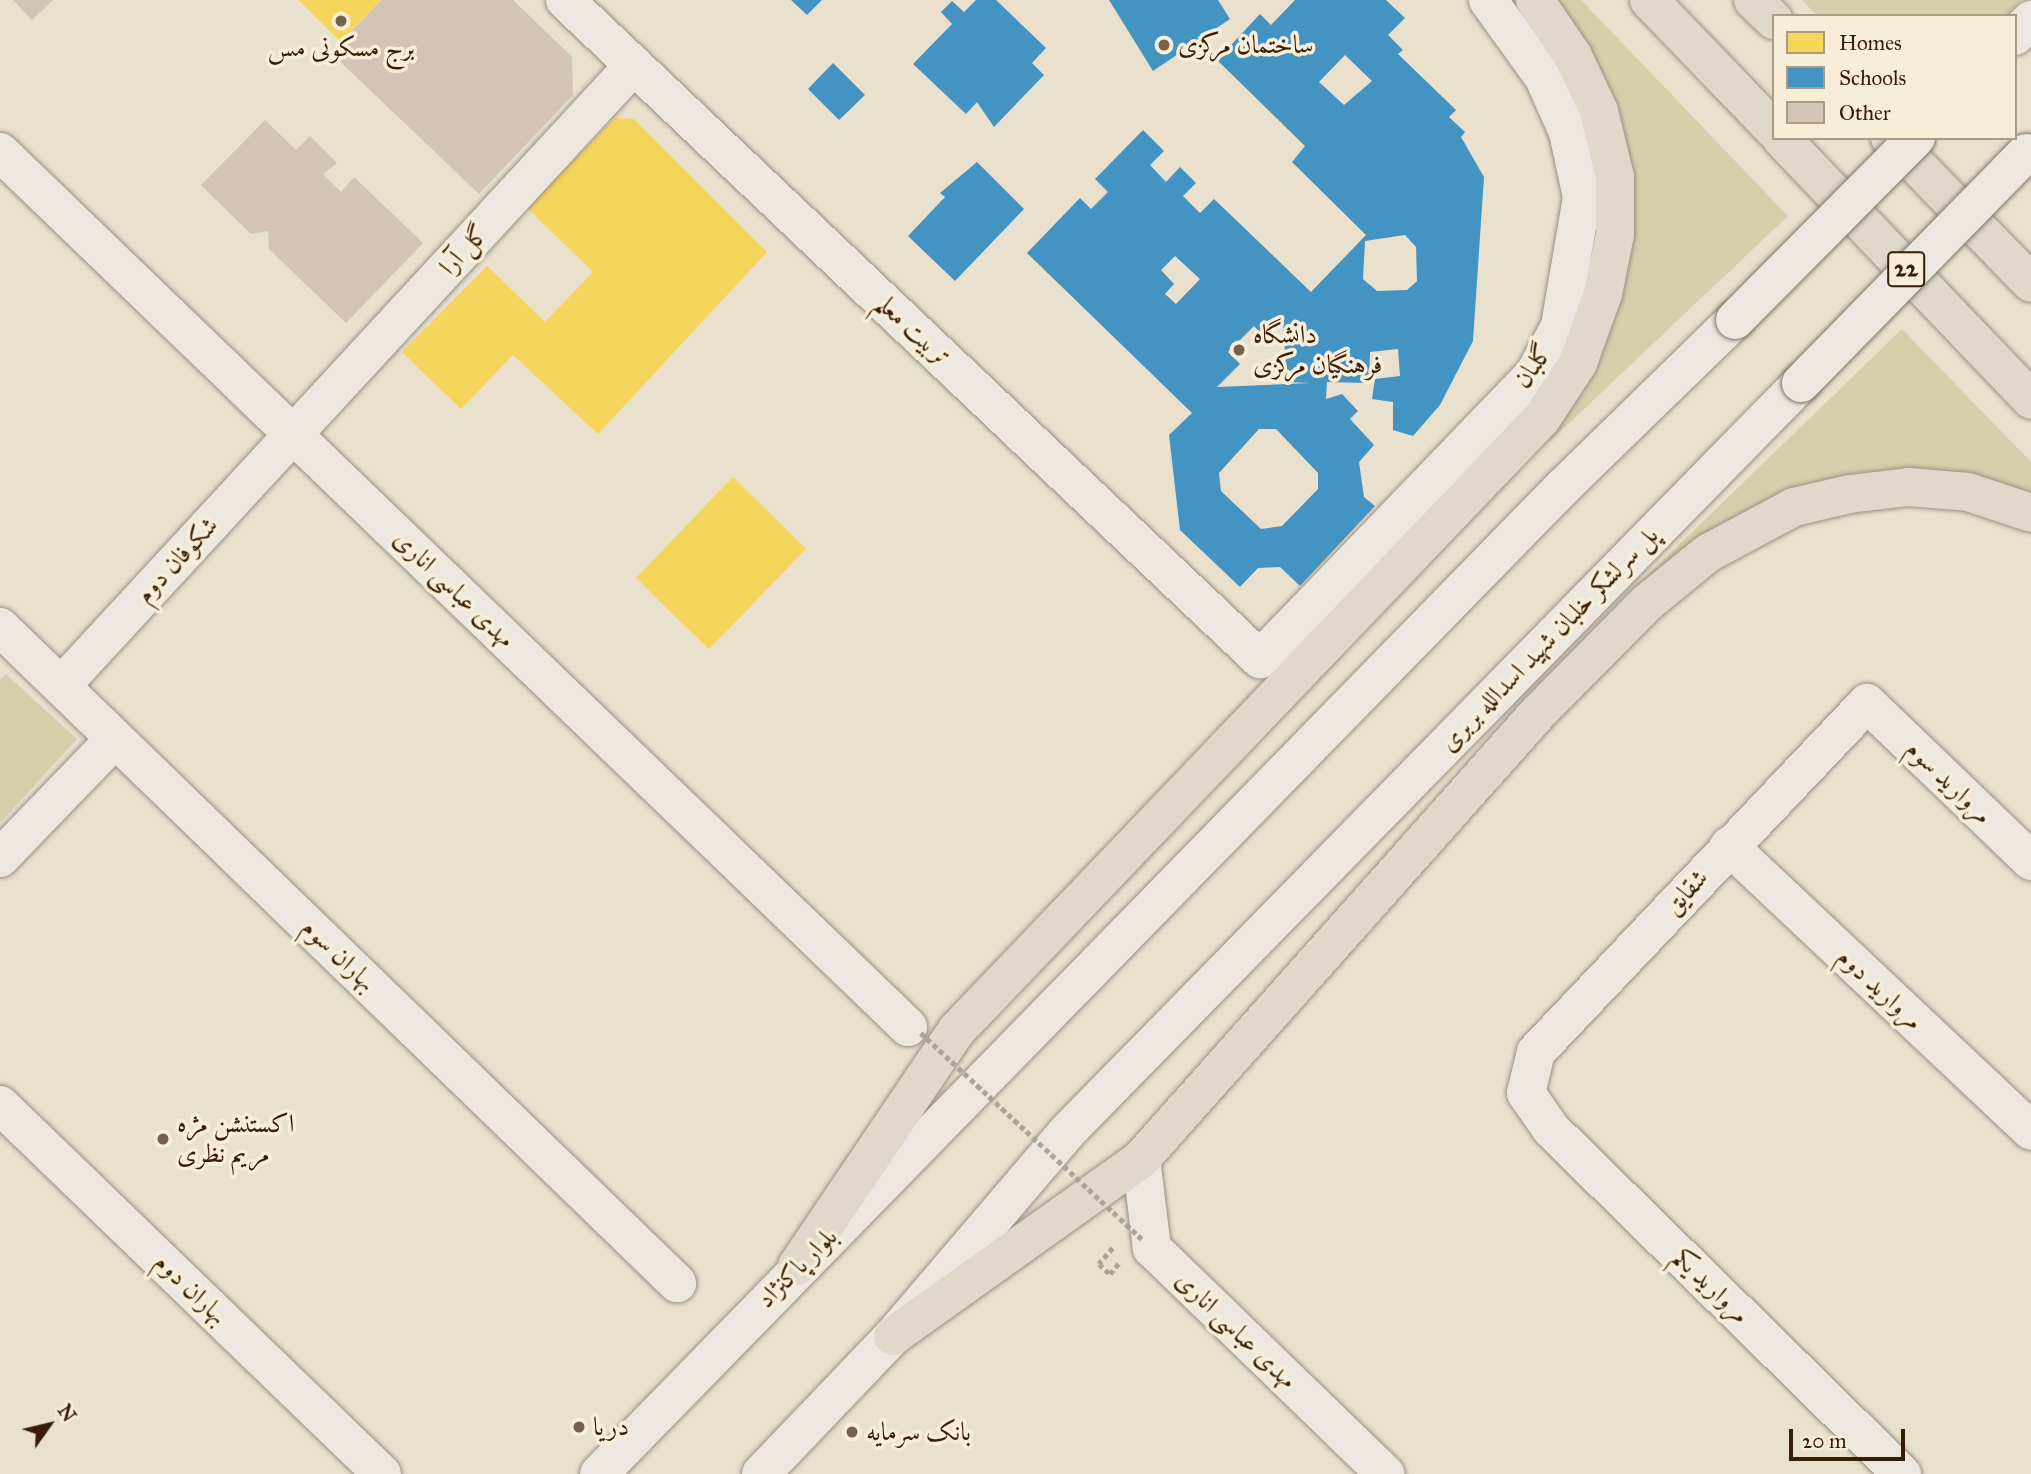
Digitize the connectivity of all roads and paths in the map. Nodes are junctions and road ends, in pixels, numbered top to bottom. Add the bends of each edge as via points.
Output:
1 (565, 0) edge
2 (1488, 0) edge
3 (1535, 0) edge
4 (1649, 0) edge
5 (1754, 0) edge
6 (1772, 18) edge
7 (2031, 20) edge
8 (2017, 34) edge
9 (634, 65) junction
10 (1772, 129) edge
11 (1783, 140) edge
12 (1892, 140) edge
13 (1914, 140) edge
14 (2028, 150) edge
15 (0, 152) edge
16 (2031, 283) edge
17 (2031, 400) edge
18 (294, 434) junction
19 (2031, 513) edge
20 (2, 633) edge
21 (1260, 659) joint
22 (61, 687) junction
23 (1867, 702) joint
24 (115, 739) junction
25 (1729, 846) junction
26 (0, 859) edge
27 (2031, 861) edge
28 (914, 1030) joint
29 (1526, 1093) joint
30 (0, 1105) edge
31 (2031, 1131) edge
32 (1140, 1159) junction
33 (1147, 1244) junction
34 (797, 1266) junction
35 (677, 1283) dead end
36 (893, 1336) junction
37 (382, 1474) edge
38 (598, 1474) edge
39 (761, 1474) edge
40 (1385, 1474) edge
41 (1902, 1474) edge

1 - 9 street, تربیت معلم
2 - 21 street, گلبان via 1544,78 1568,132 1582,197 1559,326 1535,373
3 - 34 highway via 1573,56 1599,111 1615,177 1615,234 1603,294 1578,363 1542,418 957,1030
4 - 10 highway
5 - 6 highway
7 - 8 street
9 - 18 street, گل آرا
9 - 21 street, تربیت معلم
11 - 17 highway, 22
12 - 16 highway
13 - 34 street, بلوار پاکنژاد, bridge via 1554,497 1001,1069
14 - 36 street, پل سرلشکر خلبان شهید اسدالله بربری, bridge via 1067,1132
15 - 18 street, مهدی عباسی اناری
18 - 22 street, شکوفان دوم
18 - 28 street, مهدی عباسی اناری
19 - 32 highway via 1968,492 1909,487 1849,494 1794,507 1708,553 1648,602 1537,714
20 - 22 street, بهاران سوم
22 - 24 street, بهاران سوم
23 - 25 street, شقایق
23 - 27 street, مروارید سوم
24 - 26 street
24 - 35 street, بهاران سوم
25 - 29 street, شقایق via 1536,1052
25 - 31 street, مروارید دوم
28 - 33 path, bridge
29 - 41 street, مروارید یکم via 1550,1129
30 - 37 street, بهاران دوم
32 - 33 street, مهدی عباسی اناری
32 - 36 highway
33 - 40 street, مهدی عباسی اناری
34 - 38 street, بلوار پاکنژاد
36 - 39 street

